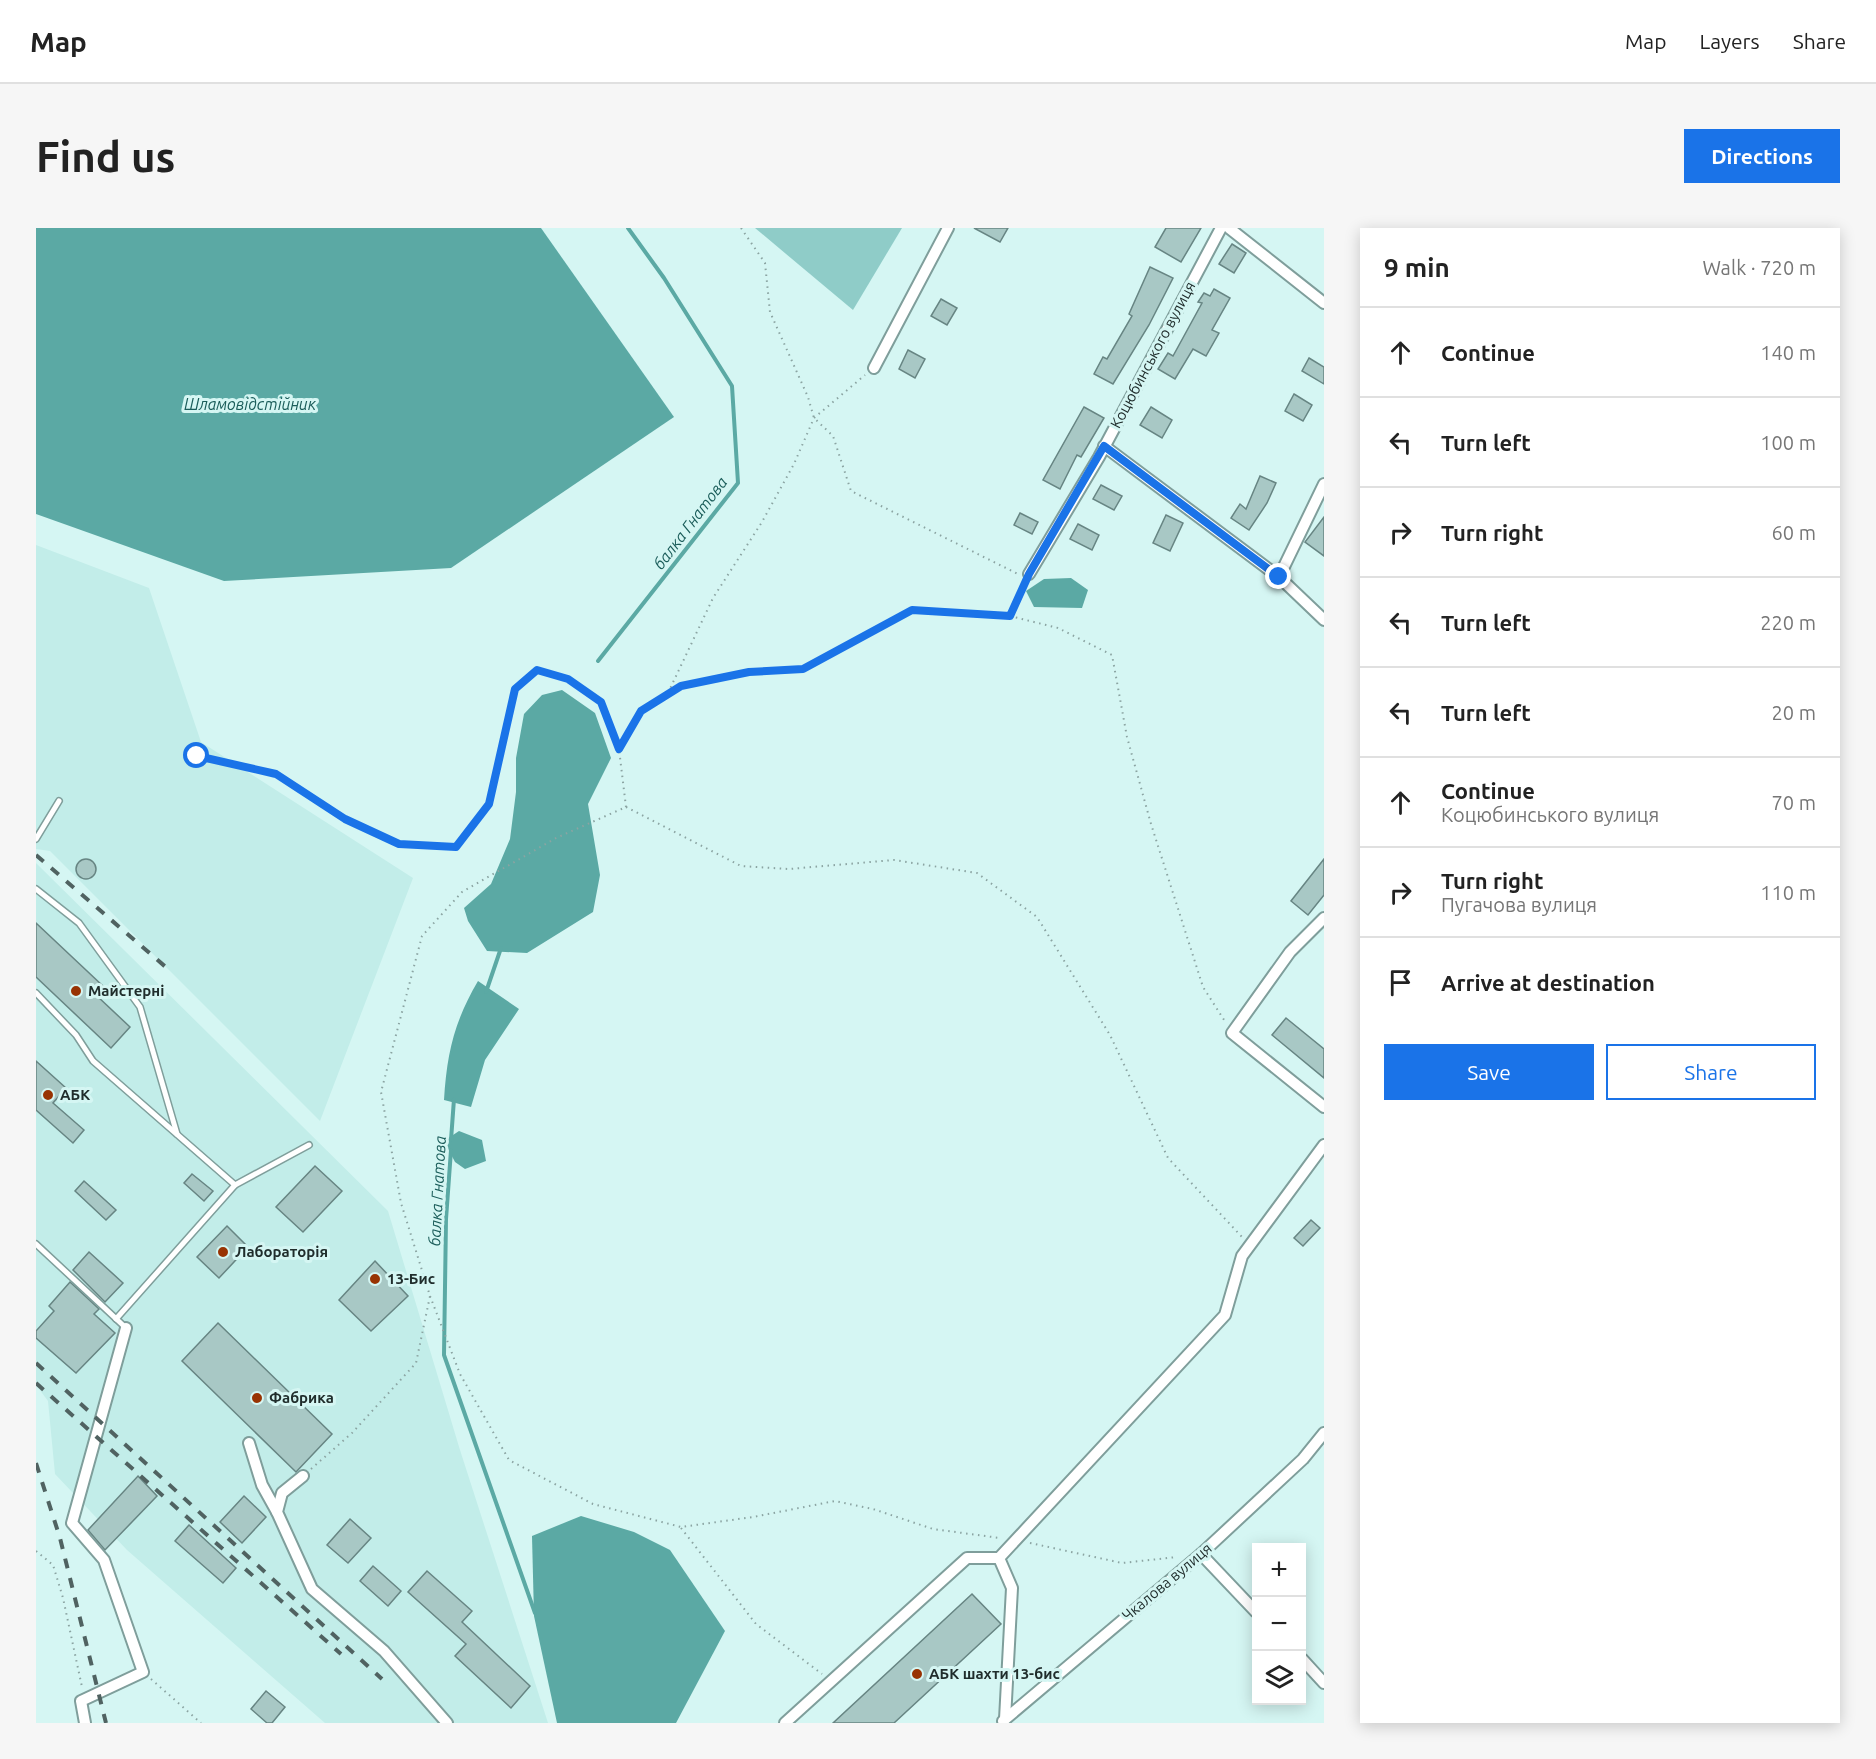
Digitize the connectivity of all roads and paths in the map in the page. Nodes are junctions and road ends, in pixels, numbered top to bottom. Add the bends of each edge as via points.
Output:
1 (741, 228) edge
2 (948, 228) edge
3 (1221, 228) edge
4 (1229, 228) edge
5 (1324, 303) edge
6 (874, 368) joint
7 (814, 418) junction
8 (1104, 446) junction
9 (1324, 484) edge
10 (1029, 574) junction
11 (1279, 577) junction
12 (1010, 616) junction
13 (1324, 620) edge
14 (667, 695) junction
15 (619, 749) junction
16 (197, 756) dead end
17 (59, 801) dead end
18 (626, 807) junction
19 (36, 839) edge
20 (36, 889) edge
21 (1324, 918) edge
22 (36, 993) edge
23 (1232, 1033) junction
24 (1324, 1107) edge
25 (177, 1134) junction
26 (309, 1145) dead end
27 (1324, 1145) edge
28 (235, 1185) junction
29 (36, 1244) edge
30 (1250, 1246) junction
31 (430, 1296) junction
32 (116, 1319) junction
33 (126, 1328) joint
34 (1324, 1433) edge
35 (249, 1443) dead end
36 (303, 1476) joint
37 (277, 1512) junction
38 (681, 1527) junction
39 (1016, 1540) junction
40 (36, 1551) edge
41 (1201, 1554) junction
42 (1179, 1557) dead end
43 (999, 1558) junction
44 (1252, 1607) edge
45 (1306, 1663) edge
46 (143, 1672) junction
47 (831, 1681) junction
48 (1324, 1683) edge
49 (81, 1701) junction
50 (1003, 1721) edge
51 (85, 1723) edge
52 (201, 1723) edge
53 (447, 1723) edge
54 (785, 1723) edge

1 - 7 path via 765,262 770,312
2 - 6 street
3 - 8 street, Коцюбинського вулиця
4 - 5 street
6 - 7 path
7 - 10 path via 833,436 851,490 1015,575
7 - 14 path via 768,512 713,598
8 - 10 street, Коцюбинського вулиця
8 - 11 street
9 - 11 street
10 - 12 path
11 - 13 street
12 - 14 path via 912,610 803,669 749,672 681,686
12 - 23 path via 1058,627 1112,655 1127,737 1151,824 1203,987
14 - 15 path via 641,711
15 - 16 path via 601,702 568,679 537,670 515,689 489,804 456,847 399,844 345,819 276,774
15 - 18 path
17 - 19 lane
18 - 30 path via 741,866 789,869 894,860 977,873 1037,917 1110,1035 1168,1158
18 - 31 path via 556,838 462,892 422,936 381,1092 401,1203
20 - 25 lane via 79,923 140,1007
21 - 23 street via 1290,952
22 - 25 lane via 76,1035 93,1060
23 - 24 street
25 - 28 lane
26 - 28 lane
27 - 30 street
28 - 32 lane
29 - 32 lane
30 - 39 street via 1242,1256 1225,1315
31 - 36 path via 416,1364 352,1433
31 - 38 path via 460,1374 509,1460 593,1504
32 - 33 lane
33 - 46 street via 72,1523 104,1560
34 - 41 street, Чкалова вулиця via 1303,1459
35 - 37 street via 262,1485
36 - 37 street via 282,1493
37 - 53 street via 312,1589 384,1651
38 - 39 path via 835,1501 933,1529
38 - 47 path via 756,1624
39 - 42 path via 1122,1563
39 - 43 street
40 - 49 path via 53,1565 63,1598 82,1682
41 - 44 street
41 - 50 street, Чкалова вулиця
43 - 47 street via 967,1558
43 - 50 street via 1012,1588
45 - 48 street
46 - 49 street
46 - 52 path
47 - 54 street
49 - 51 street

